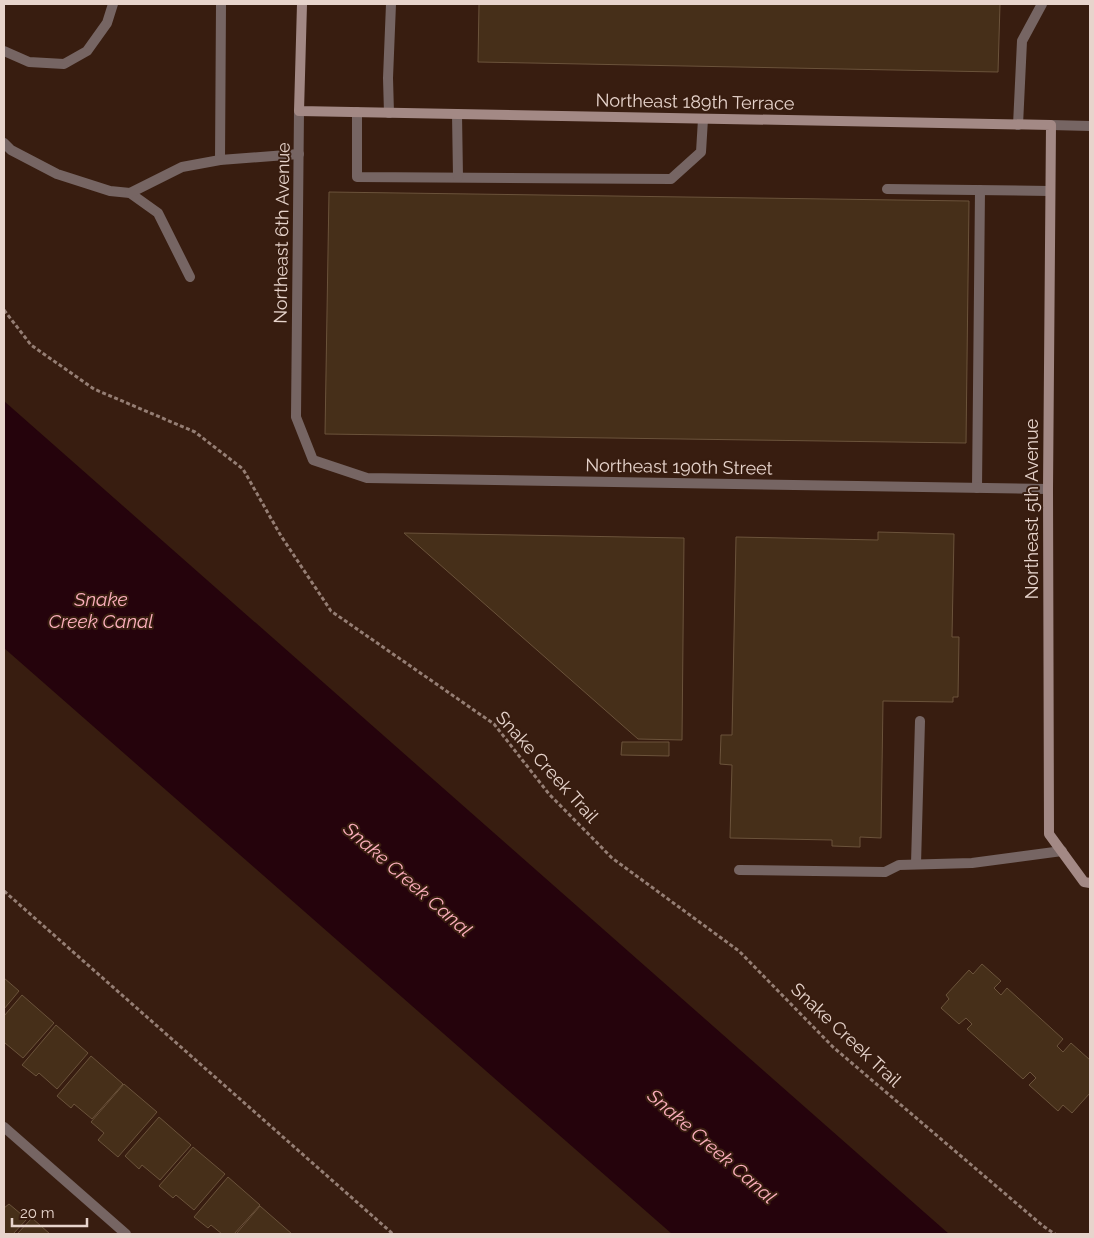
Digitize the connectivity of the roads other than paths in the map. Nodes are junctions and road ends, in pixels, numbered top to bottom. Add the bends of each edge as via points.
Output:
1 (113, 4) edge
2 (221, 4) edge
3 (302, 4) edge
4 (391, 4) edge
5 (1042, 4) edge
6 (4, 51) edge
7 (299, 111) junction
8 (357, 112) junction
9 (389, 113) junction
10 (457, 114) junction
11 (704, 119) junction
12 (1018, 124) junction
13 (1051, 125) junction
14 (1090, 126) edge
15 (4, 144) edge
16 (299, 154) junction
17 (220, 160) junction
18 (458, 177) junction
19 (887, 189) dead end
20 (980, 190) junction
21 (1050, 191) junction
22 (130, 193) junction
23 (190, 277) dead end
24 (313, 460) joint
25 (977, 488) junction
26 (1048, 489) junction
27 (920, 721) dead end
28 (1062, 851) junction
29 (916, 864) junction
30 (739, 870) dead end
31 (1087, 882) edge
32 (4, 1127) edge
33 (126, 1234) edge

1 - 6 street via 107,23 87,51 64,64 29,62
2 - 17 street
3 - 7 street, Northeast 6th Avenue
4 - 9 street
5 - 12 street via 1022,41
7 - 8 street, Northeast 189th Terrace
7 - 16 street, Northeast 6th Avenue
8 - 9 street, Northeast 189th Terrace
8 - 18 street via 357,177
9 - 10 street, Northeast 189th Terrace
10 - 11 street, Northeast 189th Terrace
10 - 18 street
11 - 12 street, Northeast 189th Terrace
11 - 18 street via 701,152 671,179
12 - 13 street, Northeast 189th Terrace
13 - 14 street, Northeast 189th Terrace
13 - 21 street, Northeast 5th Avenue
15 - 22 street via 58,174
16 - 17 street
16 - 24 street, Northeast 6th Avenue via 296,417
17 - 22 street via 182,167
19 - 20 street
20 - 21 street
20 - 25 street
21 - 26 street, Northeast 5th Avenue
22 - 23 street via 158,213
24 - 25 street, Northeast 190th Street via 367,478
25 - 26 street, Northeast 190th Street
26 - 28 street, Northeast 5th Avenue via 1049,834
27 - 29 street
28 - 29 street via 972,863
28 - 31 street, Northeast 5th Avenue
29 - 30 street via 900,865 885,872
32 - 33 street

